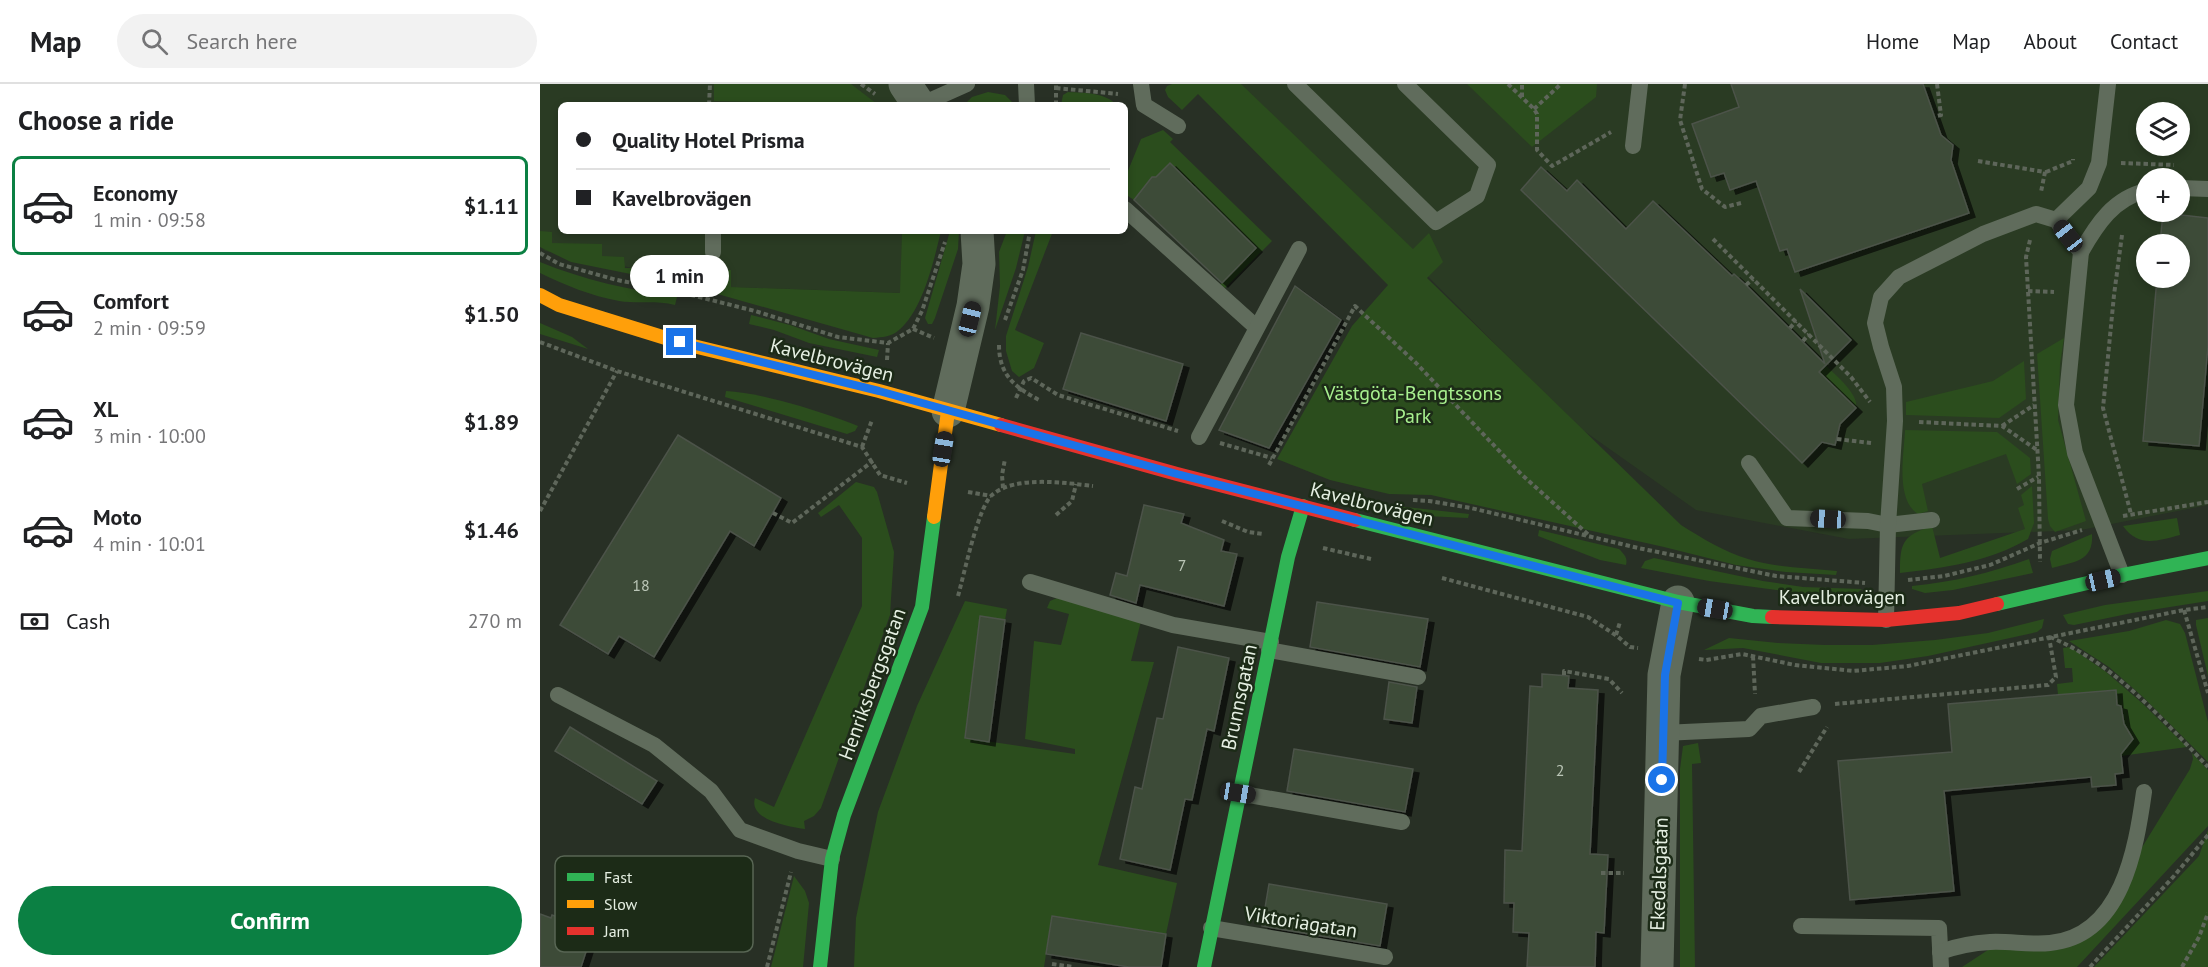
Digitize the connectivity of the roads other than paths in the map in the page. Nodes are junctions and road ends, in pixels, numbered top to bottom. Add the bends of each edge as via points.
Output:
1 (905, 84) edge
2 (967, 84) edge
3 (1026, 84) edge
4 (1141, 84) edge
5 (1294, 84) edge
6 (1405, 84) edge
7 (1640, 84) edge
8 (2108, 84) edge
9 (917, 102) edge
10 (926, 102) edge
11 (1027, 102) edge
12 (1178, 126) dead end
13 (1633, 146) dead end
14 (2190, 188) edge
15 (2208, 189) edge
16 (2136, 195) edge
17 (1128, 212) edge
18 (2056, 220) junction
19 (713, 234) edge
20 (981, 234) edge
21 (1299, 249) dead end
22 (713, 252) dead end
23 (2081, 252) junction
24 (540, 294) edge
25 (1256, 327) junction
26 (948, 411) junction
27 (1199, 437) road end
28 (1749, 463) dead end
29 (1303, 506) junction
30 (1932, 520) dead end
31 (1888, 525) junction
32 (2208, 558) edge
33 (2122, 575) junction
34 (1030, 582) dead end
35 (1678, 603) junction
36 (1886, 620) junction
37 (1270, 646) junction
38 (1418, 677) dead end
39 (558, 695) dead end
40 (1813, 707) road end
41 (1663, 733) junction
42 (2144, 792) dead end
43 (1238, 793) junction
44 (1402, 822) dead end
45 (832, 859) junction
46 (1801, 926) dead end
47 (1211, 928) junction
48 (1385, 957) dead end
49 (1940, 959) edge
50 (820, 967) edge
51 (1204, 967) edge
52 (1657, 967) edge

1 - 9 street
2 - 10 lane
3 - 11 lane
4 - 12 lane via 1144,105
5 - 6 lane via 1436,222 1477,196 1488,165
7 - 13 lane
8 - 18 lane via 2099,163 2090,188
14 - 15 lane
16 - 23 lane via 2118,202 2095,227
17 - 25 lane
18 - 23 lane
18 - 31 lane via 2036,214 1983,234 1899,277 1881,297 1875,323 1894,387
19 - 22 lane
20 - 26 street via 973,306
21 - 25 lane
23 - 33 lane via 2066,405 2075,453
24 - 26 main road, Kavelbrovägen via 559,305 685,344
25 - 27 lane
26 - 29 main road, Kavelbrovägen
26 - 45 main road, Henriksbergsgatan via 922,607 844,815
28 - 31 lane via 1787,518
29 - 35 main road, Kavelbrovägen
29 - 37 main road, Brunnsgatan
30 - 31 lane
31 - 36 lane
32 - 33 main road, Kavelbrovägen
33 - 36 main road, Kavelbrovägen via 1959,614
34 - 37 lane via 1173,626
35 - 36 main road, Kavelbrovägen via 1753,616
35 - 41 street, Ekedalsgatan via 1665,675
37 - 38 lane
37 - 43 main road, Brunnsgatan
39 - 45 lane via 654,745 711,791 740,830
40 - 41 lane via 1761,716 1749,729
41 - 52 street, Ekedalsgatan
42 - 49 lane via 2131,863 2107,910 2091,926 2072,938 2050,943 1963,945
43 - 44 lane
43 - 47 main road, Brunnsgatan
45 - 50 main road, Henriksbergsgatan
46 - 49 lane via 1939,928
47 - 48 lane, Viktoriagatan
47 - 51 main road, Brunnsgatan

